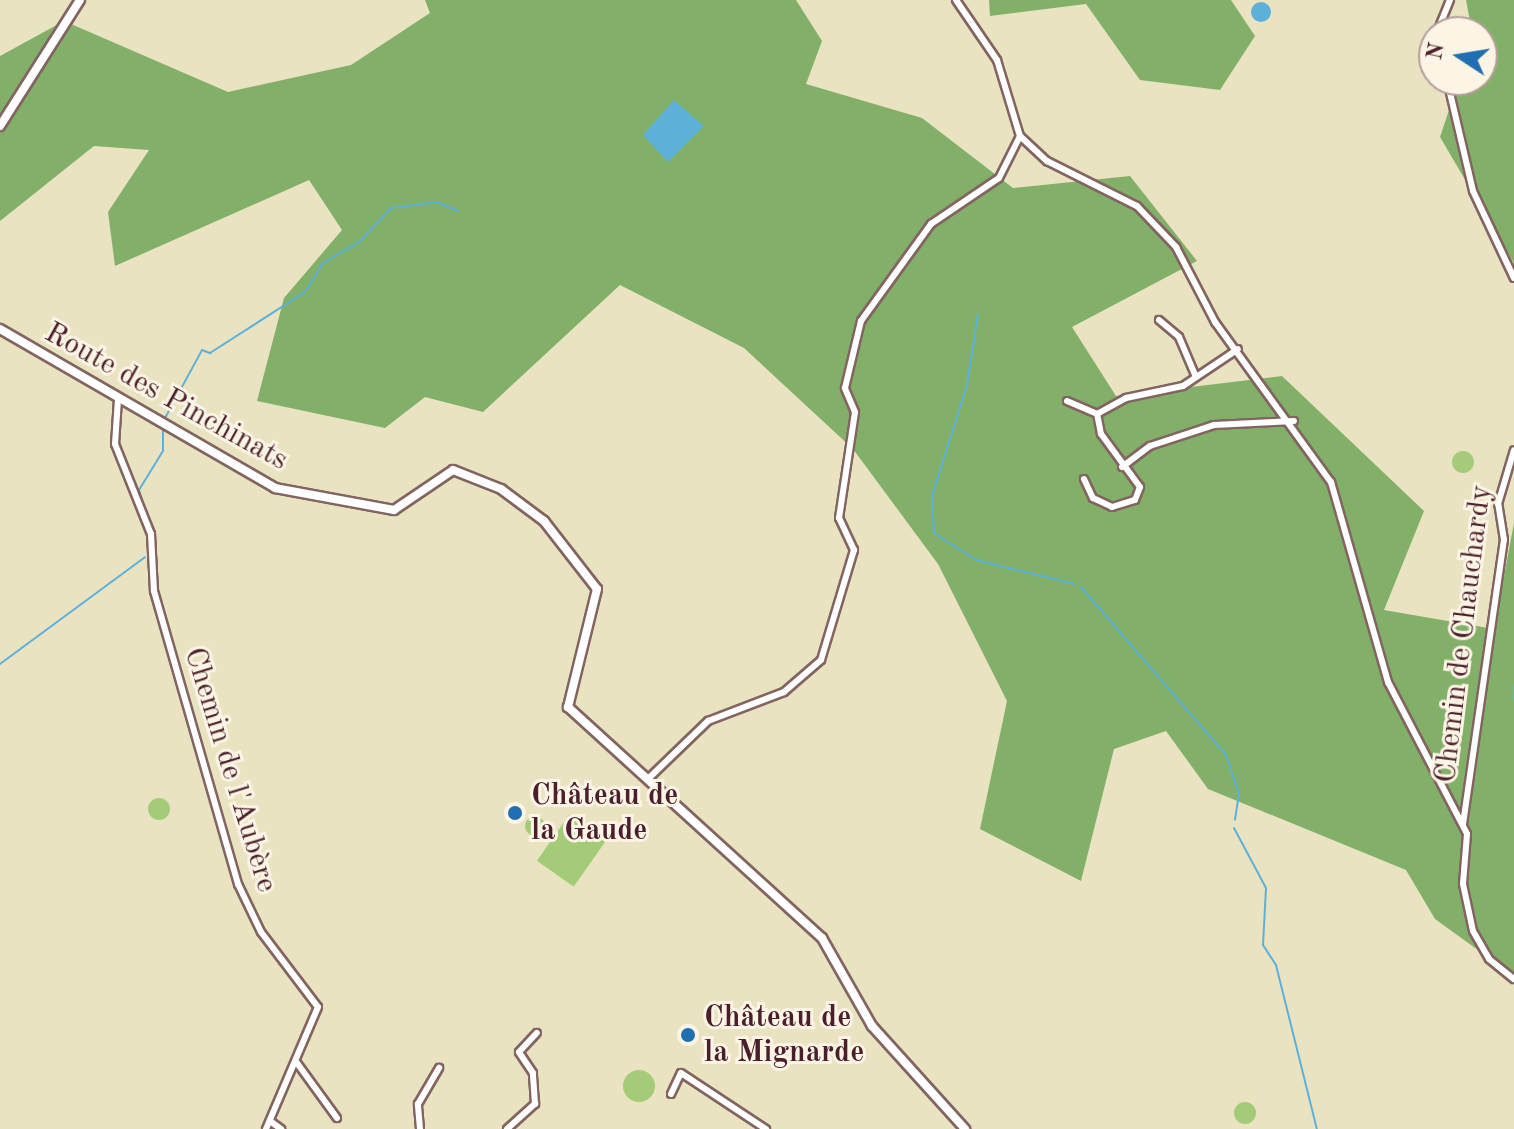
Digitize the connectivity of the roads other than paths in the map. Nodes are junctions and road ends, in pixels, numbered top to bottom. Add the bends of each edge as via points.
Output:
1 (80, 0) edge
2 (956, 0) edge
3 (1451, 96) edge
4 (0, 126) edge
5 (1020, 136) junction
6 (1514, 278) edge
7 (1159, 320) dead end
8 (0, 329) edge
9 (1238, 349) junction
10 (1196, 377) junction
11 (118, 399) junction
12 (1067, 401) dead end
13 (1097, 414) junction
14 (1294, 421) junction
15 (1514, 450) edge
16 (1122, 467) junction
17 (1084, 479) dead end
18 (650, 777) junction
19 (1463, 824) junction
20 (1514, 979) edge
21 (537, 1033) dead end
22 (297, 1063) junction
23 (439, 1068) dead end
24 (671, 1094) dead end
25 (337, 1118) dead end
26 (270, 1121) junction
27 (266, 1129) edge
28 (281, 1129) edge
29 (420, 1129) edge
30 (507, 1129) edge
31 (766, 1129) edge
32 (965, 1129) edge

1 - 4 street
2 - 5 street via 997,60
3 - 6 street via 1473,191
5 - 9 street via 1047,161 1137,206 1176,247 1202,301
5 - 18 street via 999,178 931,224 861,321 846,381 855,412 839,518 854,550 821,660 784,692 708,721
7 - 10 street via 1179,337
8 - 11 street, Route des Pinchinats
9 - 10 street
9 - 14 street
10 - 13 street
11 - 18 street, Route des Pinchinats via 159,416 248,474 306,497 401,509 453,470 516,499 595,580 595,608 568,707
11 - 22 street, Chemin de l'Aubère via 115,444 151,534 154,591 238,884 261,932 318,1007
12 - 13 street
13 - 16 street
14 - 16 street via 1214,425 1150,446
14 - 19 street via 1331,482 1391,689
15 - 19 street, Chemin de Chauchardy via 1498,504 1504,540
16 - 17 street via 1140,487 1125,507 1093,498
18 - 32 street, Route des Pinchinats via 822,938 872,1026
19 - 20 street via 1469,848 1463,884 1473,931 1489,959
21 - 30 street via 519,1052 533,1073 535,1104
22 - 25 street
22 - 26 street, Chemin de l'Aubère
23 - 29 street via 418,1104
24 - 31 street via 681,1073
26 - 27 street, Chemin de l'Aubère
26 - 28 street

